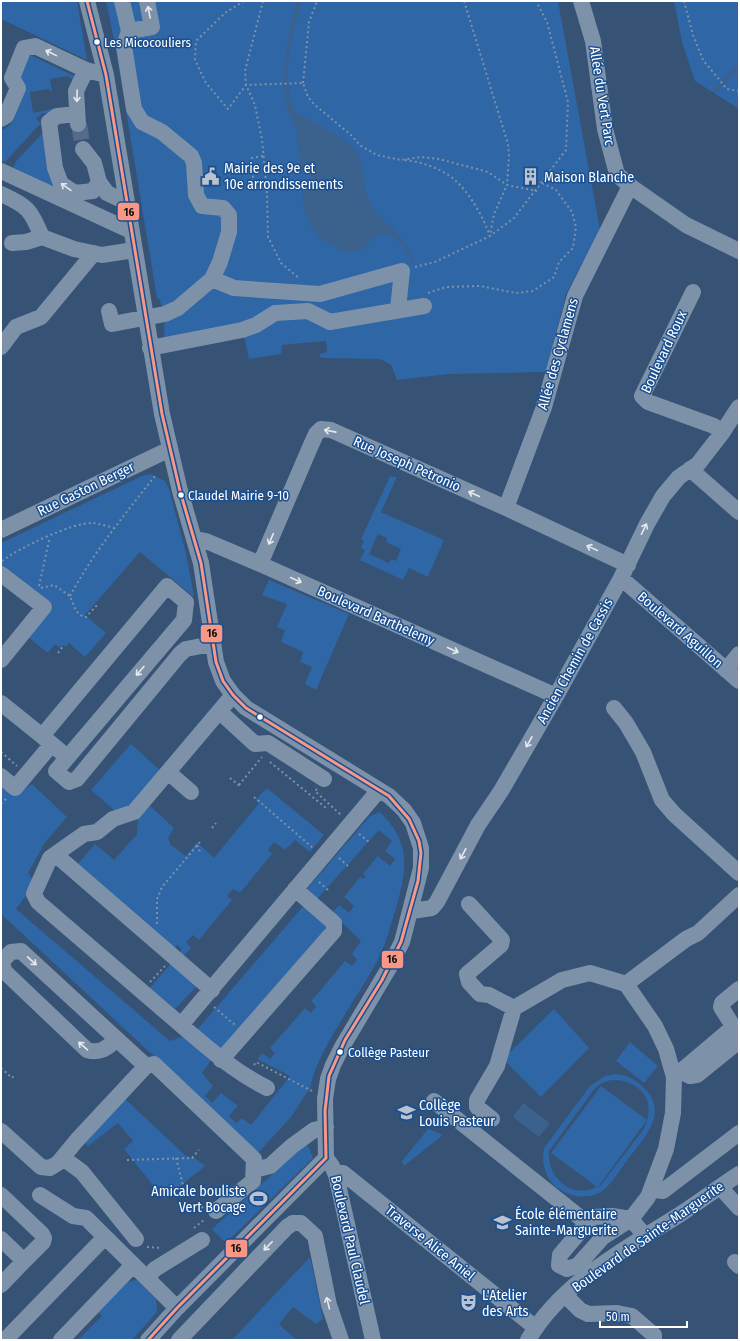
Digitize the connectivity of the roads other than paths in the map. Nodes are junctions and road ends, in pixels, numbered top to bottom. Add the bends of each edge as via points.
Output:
1 (87, 1) edge
2 (98, 1) edge
3 (122, 1) edge
4 (147, 1) edge
5 (581, 1) edge
6 (129, 31) junction
7 (86, 70) junction
8 (106, 75) junction
9 (7, 77) edge
10 (1, 119) edge
11 (83, 149) tunnel mouth
12 (1, 170) edge
13 (99, 182) junction
14 (630, 186) junction
15 (1, 194) edge
16 (126, 202) junction
17 (131, 231) junction
18 (42, 237) junction
19 (12, 243) dead end
20 (134, 250) junction
21 (739, 251) edge
22 (94, 253) junction
23 (212, 279) junction
24 (693, 292) dead end
25 (424, 306) road end
26 (398, 309) junction
27 (110, 311) dead end
28 (146, 319) junction
29 (1, 347) edge
30 (150, 348) junction
31 (737, 416) edge
32 (722, 433) junction
33 (170, 449) junction
34 (690, 469) junction
35 (506, 508) junction
36 (739, 512) edge
37 (1, 530) edge
38 (195, 539) junction
39 (260, 564) junction
40 (624, 572) junction
41 (1, 574) edge
42 (166, 642) junction
43 (212, 644) junction
44 (180, 654) junction
45 (739, 654) edge
46 (1, 660) edge
47 (726, 670) junction
48 (739, 681) edge
49 (233, 696) junction
50 (556, 696) junction
51 (1, 703) edge
52 (614, 708) dead end
53 (220, 712) junction
54 (1, 715) edge
55 (43, 742) junction
56 (67, 757) junction
57 (168, 772) junction
58 (1, 776) edge
59 (320, 785) road end
60 (379, 790) junction
61 (191, 792) dead end
62 (56, 855) junction
63 (739, 873) edge
64 (295, 889) junction
65 (739, 895) edge
66 (469, 904) dead end
67 (412, 911) junction
68 (626, 984) junction
69 (739, 989) edge
70 (208, 994) junction
71 (514, 1008) junction
72 (182, 1025) junction
73 (116, 1040) junction
74 (739, 1041) edge
75 (221, 1060) junction
76 (146, 1066) junction
77 (677, 1074) junction
78 (267, 1088) dead end
79 (434, 1101) dead end
80 (492, 1119) dead end
81 (326, 1127) junction
82 (1, 1131) edge
83 (739, 1133) edge
84 (63, 1158) junction
85 (326, 1158) junction
86 (254, 1170) junction
87 (343, 1173) dead end
88 (739, 1174) edge
89 (720, 1187) junction
90 (651, 1189) junction
91 (1, 1195) edge
92 (40, 1195) dead end
93 (739, 1208) edge
94 (216, 1212) road end
95 (631, 1219) junction
96 (587, 1223) junction
97 (196, 1235) road end
98 (645, 1236) junction
99 (105, 1237) junction
100 (136, 1238) road end
101 (1, 1239) edge
102 (24, 1261) junction
103 (133, 1265) junction
104 (146, 1278) junction
105 (1, 1285) edge
106 (565, 1296) junction
107 (177, 1308) junction
108 (532, 1334) edge
109 (5, 1340) edge
110 (60, 1340) edge
111 (148, 1340) edge
112 (179, 1340) edge
113 (341, 1340) edge
114 (372, 1340) edge
115 (654, 1340) edge

1 - 8 street, Boulevard Paul Claudel
2 - 8 street, Boulevard Paul Claudel via 106,40
3 - 6 street
6 -> 4 street via 152,27
5 - 14 street, Allée du Vert Parc via 594,41 605,130 617,174
6 - 23 street via 124,46 134,109 142,122 162,132 191,156 194,163 196,195 202,206 223,208 229,215 229,232
7 - 8 street
7 -> 9 street via 35,46 24,48
7 - 13 street via 76,91 78,119 57,116 49,122 55,168 61,184 74,193 92,191
8 - 16 street, Boulevard Paul Claudel
9 - 10 street via 18,88 6,116
11 - 13 street via 94,163
12 - 17 street
13 - 16 street via 107,193
14 - 21 street, Allée du Vert Parc via 686,225
14 - 35 street, Allée des Cyclamens via 575,296 544,407
15 - 18 street via 18,201 33,214
16 - 17 street, Boulevard Paul Claudel
17 - 20 street, Boulevard Paul Claudel
18 - 19 street
18 - 22 street via 74,249
20 - 22 street
20 - 28 street, Boulevard Paul Claudel
22 - 29 street via 41,317 16,327
23 - 26 street via 234,288 320,294 402,271
23 - 28 street via 178,308
24 - 32 street, Boulevard Roux via 642,396 648,402 714,426
25 - 26 street
26 - 30 street via 330,322 308,311 275,313 242,330
27 - 28 street via 112,324
28 - 30 street, Boulevard Paul Claudel
30 - 33 street, Boulevard Paul Claudel
31 - 32 street, Ancien Chemin de Cassis
32 - 34 street, Ancien Chemin de Cassis via 698,464
33 - 37 street, Rue Gaston Berger
33 - 38 street, Boulevard Paul Claudel
34 - 36 street
40 -> 34 street, Ancien Chemin de Cassis via 663,496 679,477
35 -> 39 street, Rue Joseph Petronio via 331,430 322,429 316,434
40 -> 35 street, Rue Joseph Petronio
38 - 39 street, Boulevard Barthelemy via 206,541
38 - 43 street, Boulevard Paul Claudel via 202,563
39 -> 50 street, Boulevard Barthelemy
40 - 47 street, Boulevard Aguillon
40 - 50 street, Ancien Chemin de Cassis
41 - 46 street via 44,607
42 - 44 street
42 - 55 street via 184,620 186,602 167,586
42 -> 56 street
43 - 44 street via 186,649
43 - 49 street, Boulevard Paul Claudel via 221,675
44 - 56 street via 77,779 69,782 56,771
45 - 47 street
47 - 48 street, Boulevard Aguillon
49 - 53 street
49 - 60 street, Boulevard Paul Claudel via 261,719
50 -> 67 street, Ancien Chemin de Cassis via 501,791 478,825 437,902 432,908
51 - 55 street
52 - 63 street via 643,752 662,800
53 - 57 street
53 - 59 street via 255,744 268,743
54 - 55 street
55 - 56 street
55 - 58 street via 15,788
57 - 61 street
57 - 62 street via 134,812 113,819 97,832 84,834
60 - 64 street
60 - 67 street, Boulevard Paul Claudel via 404,810 417,832 421,848 421,868
62 - 70 street via 174,957
62 - 72 street via 50,858 37,884 34,894 38,902
64 - 70 street
64 - 75 street via 334,923 334,931
65 - 68 street via 698,933 686,939
66 - 71 street via 502,940 501,945 467,974 469,982 480,994 489,995
67 - 81 street, Boulevard Paul Claudel via 402,942 389,968 333,1065 326,1090
68 - 71 street via 590,973 562,980
68 - 77 street via 655,1026
69 - 77 street via 722,1003 721,1008 732,1028
70 - 72 street
71 - 80 street via 497,1066 476,1100 477,1107
72 - 75 street
73 -> 73 street via 101,1051 87,1050 4,971 2,961 11,952 21,951
73 - 76 street
74 - 77 street via 697,1075
75 - 78 street
76 - 84 street
76 - 86 street via 154,1064 254,1158
77 - 90 street via 666,1149
79 - 96 street
81 - 85 street, Boulevard Paul Claudel
81 - 86 street via 314,1130 270,1166
82 - 84 street via 40,1167 50,1168
83 - 90 street via 662,1191
84 - 100 street via 82,1172
85 - 107 street
85 - 114 street, Boulevard Paul Claudel via 336,1175
86 - 94 street via 253,1181
87 - 108 street, Traverse Alice Aniel
88 - 89 street, Boulevard de Sainte-Marguerite
89 - 93 street
89 - 98 street, Boulevard de Sainte-Marguerite
90 - 95 street
91 - 102 street via 44,1238
92 - 99 street via 73,1216 86,1218
95 - 96 street via 594,1217
95 - 96 street via 603,1237 575,1267 561,1268 560,1255
95 - 98 street
97 - 104 street
98 - 106 street, Boulevard de Sainte-Marguerite via 595,1270
99 - 103 street
99 - 109 street
101 - 102 street
102 - 105 street
103 - 104 street
103 - 110 street
104 - 107 street
106 - 108 street, Boulevard de Sainte-Marguerite
106 - 115 street via 588,1314 617,1313 632,1316 654,1335
107 - 111 street
113 -> 112 street via 329,1305 315,1236 301,1223 293,1223 287,1227

